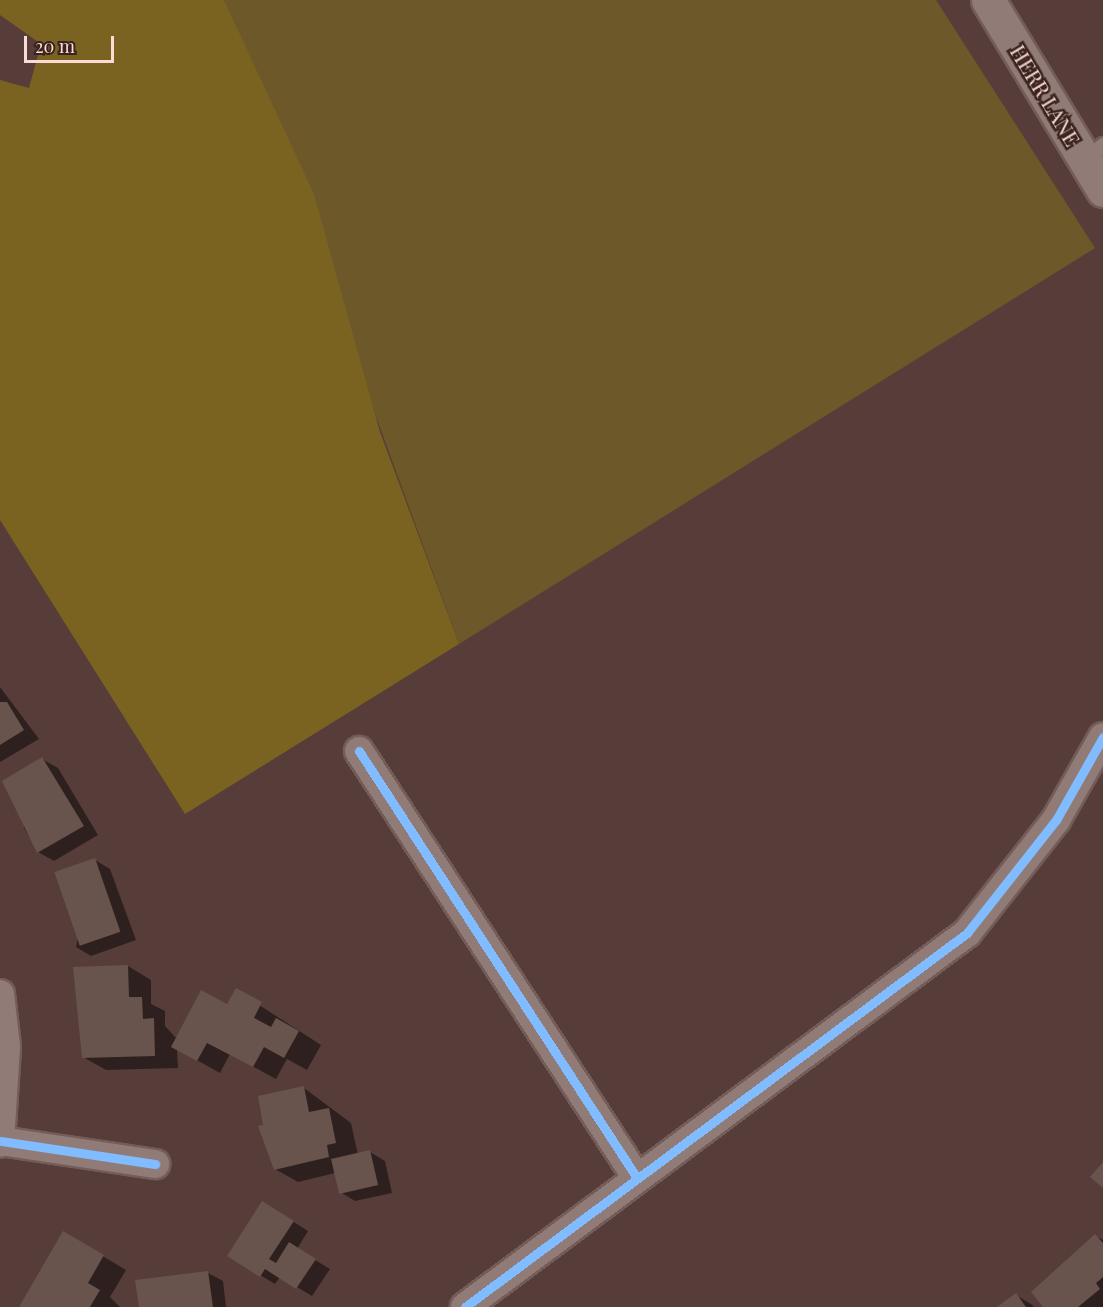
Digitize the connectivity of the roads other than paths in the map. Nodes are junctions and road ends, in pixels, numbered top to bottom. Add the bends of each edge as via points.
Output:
1 (988, 0) edge
2 (1094, 152) edge
3 (1103, 190) edge
4 (1103, 737) edge
5 (359, 751) dead end
6 (0, 994) edge
7 (0, 1142) edge
8 (155, 1164) dead end
9 (637, 1178) junction
10 (465, 1307) edge

1 - 2 main road, HERR LANE
2 - 3 main road, HERR LANE
4 - 9 street via 1056,820 968,933
5 - 9 street
6 - 7 street via 6,1047
7 - 8 street
9 - 10 street

